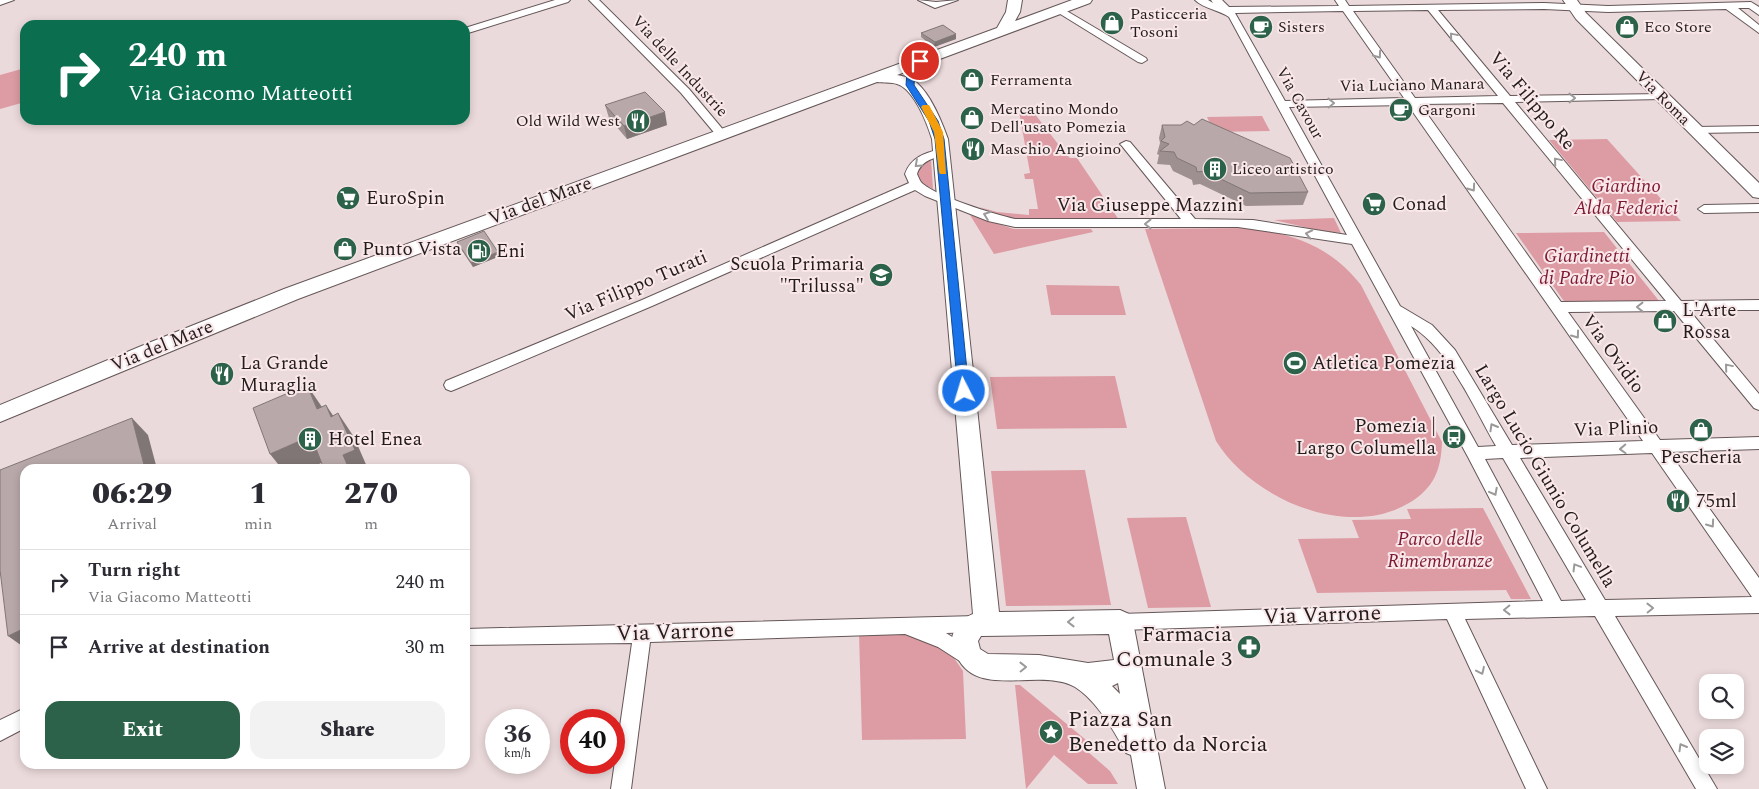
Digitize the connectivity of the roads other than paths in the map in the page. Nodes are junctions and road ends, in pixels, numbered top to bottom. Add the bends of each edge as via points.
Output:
1 (9, 0) edge
2 (565, 0) edge
3 (594, 0) edge
4 (923, 0) edge
5 (953, 0) edge
6 (1085, 0) edge
7 (1200, 0) edge
8 (1216, 0) edge
9 (0, 2) edge
10 (1458, 3) edge
11 (1751, 3) edge
12 (1572, 4) edge
13 (1729, 6) junction
14 (1064, 8) junction
15 (1345, 8) edge
16 (1433, 11) junction
17 (1016, 12) edge
18 (1759, 12) edge
19 (1230, 13) junction
20 (470, 29) edge
21 (1759, 30) edge
22 (1142, 60) dead end
23 (920, 61) junction
24 (872, 78) junction
25 (910, 85) junction
26 (1662, 96) junction
27 (1506, 99) junction
28 (1410, 101) junction
29 (1282, 104) junction
30 (1696, 130) junction
31 (1759, 130) edge
32 (721, 134) junction
33 (1126, 144) dead end
34 (941, 153) junction
35 (916, 185) junction
36 (1759, 193) edge
37 (946, 198) junction
38 (1759, 208) edge
39 (1704, 209) dead end
40 (1192, 224) junction
41 (1358, 240) junction
42 (1759, 305) edge
43 (1556, 307) junction
44 (1678, 307) junction
45 (1396, 310) junction
46 (451, 385) dead end
47 (1759, 404) edge
48 (0, 414) edge
49 (1759, 443) edge
50 (1657, 448) junction
51 (1507, 452) junction
52 (1474, 453) junction
53 (1759, 592) edge
54 (1759, 606) edge
55 (1556, 609) junction
56 (1601, 609) junction
57 (1452, 611) junction
58 (1120, 622) junction
59 (982, 624) junction
60 (886, 626) junction
61 (642, 634) junction
62 (470, 637) edge
63 (975, 662) junction
64 (1128, 666) junction
65 (1081, 676) junction
66 (20, 720) edge
67 (0, 731) edge
68 (1148, 776) edge
69 (621, 789) edge
70 (1537, 789) edge
71 (1707, 789) edge

1 - 9 street
2 - 20 street
3 - 32 street, Via delle Industrie via 684,91
4 - 5 street via 935,5
6 - 14 street, Via del Mare
7 - 19 street
8 - 19 street, Via Cavour
10 - 12 street
10 - 16 street
11 - 13 street
11 - 18 street
12 - 13 street
12 - 16 street via 1551,13
12 - 26 street, Via Roma
13 - 21 street
14 - 17 street, Via del Mare
14 - 22 street
15 - 16 street
15 - 19 street
15 -> 28 street, Via Ovidio
27 -> 16 street, Via Filippo Re
17 - 23 street, Via del Mare via 1002,31
19 - 29 street, Via Cavour
23 - 24 street, Via del Mare
23 - 25 street via 911,74
24 - 25 street via 893,79
24 - 32 street, Via del Mare
25 - 34 street via 934,121
27 -> 26 street, Via Luciano Manara
26 - 30 street, Via Roma
27 - 28 street, Via Luciano Manara
44 -> 27 street, Via Filippo Re
29 -> 28 street, Via Luciano Manara
28 -> 43 street, Via Ovidio
29 - 41 street, Via Cavour
30 - 31 street
30 - 36 street, Via Roma
32 - 48 street, Via del Mare via 285,296
33 - 40 street
34 -> 35 street via 926,157 913,166 911,174
34 - 37 street
35 - 37 street
35 - 46 street, Via Filippo Turati
40 -> 37 street, Via Giuseppe Mazzini via 1022,224 987,216
37 - 59 street
38 - 39 street
41 -> 40 street, Via Giuseppe Mazzini via 1257,224
41 - 45 street, Via Cavour
42 - 44 street
44 -> 43 street
43 -> 50 street, Via Ovidio
47 -> 44 street, Via Filippo Re
51 -> 45 street, Largo Lucio Giunio Columella via 1445,348 1427,329
45 - 52 street
49 - 50 street, Via Plinio
50 -> 51 street, Via Plinio
50 -> 53 street, Via Ovidio
51 - 52 street, Via Plinio
56 -> 51 street, Largo Lucio Giunio Columella
52 -> 55 street
56 -> 54 street, Via Varrone
55 - 56 street, Via Varrone
55 -> 57 street, Via Varrone
71 -> 56 street, Largo Lucio Giunio Columella
57 - 58 street, Via Varrone
57 -> 70 street
58 -> 59 street, Via Varrone
58 - 64 street
59 - 60 street, Via Varrone
59 - 63 street via 969,630 965,638 968,652
60 - 61 street, Via Varrone
60 - 63 street, Via Varrone via 934,637 954,646
61 - 62 street, Via Varrone
61 - 69 street
63 -> 65 street via 1001,667 1038,667
64 - 65 street via 1104,675
64 - 68 street
65 - 68 street via 1104,694 1120,715
66 - 67 street

